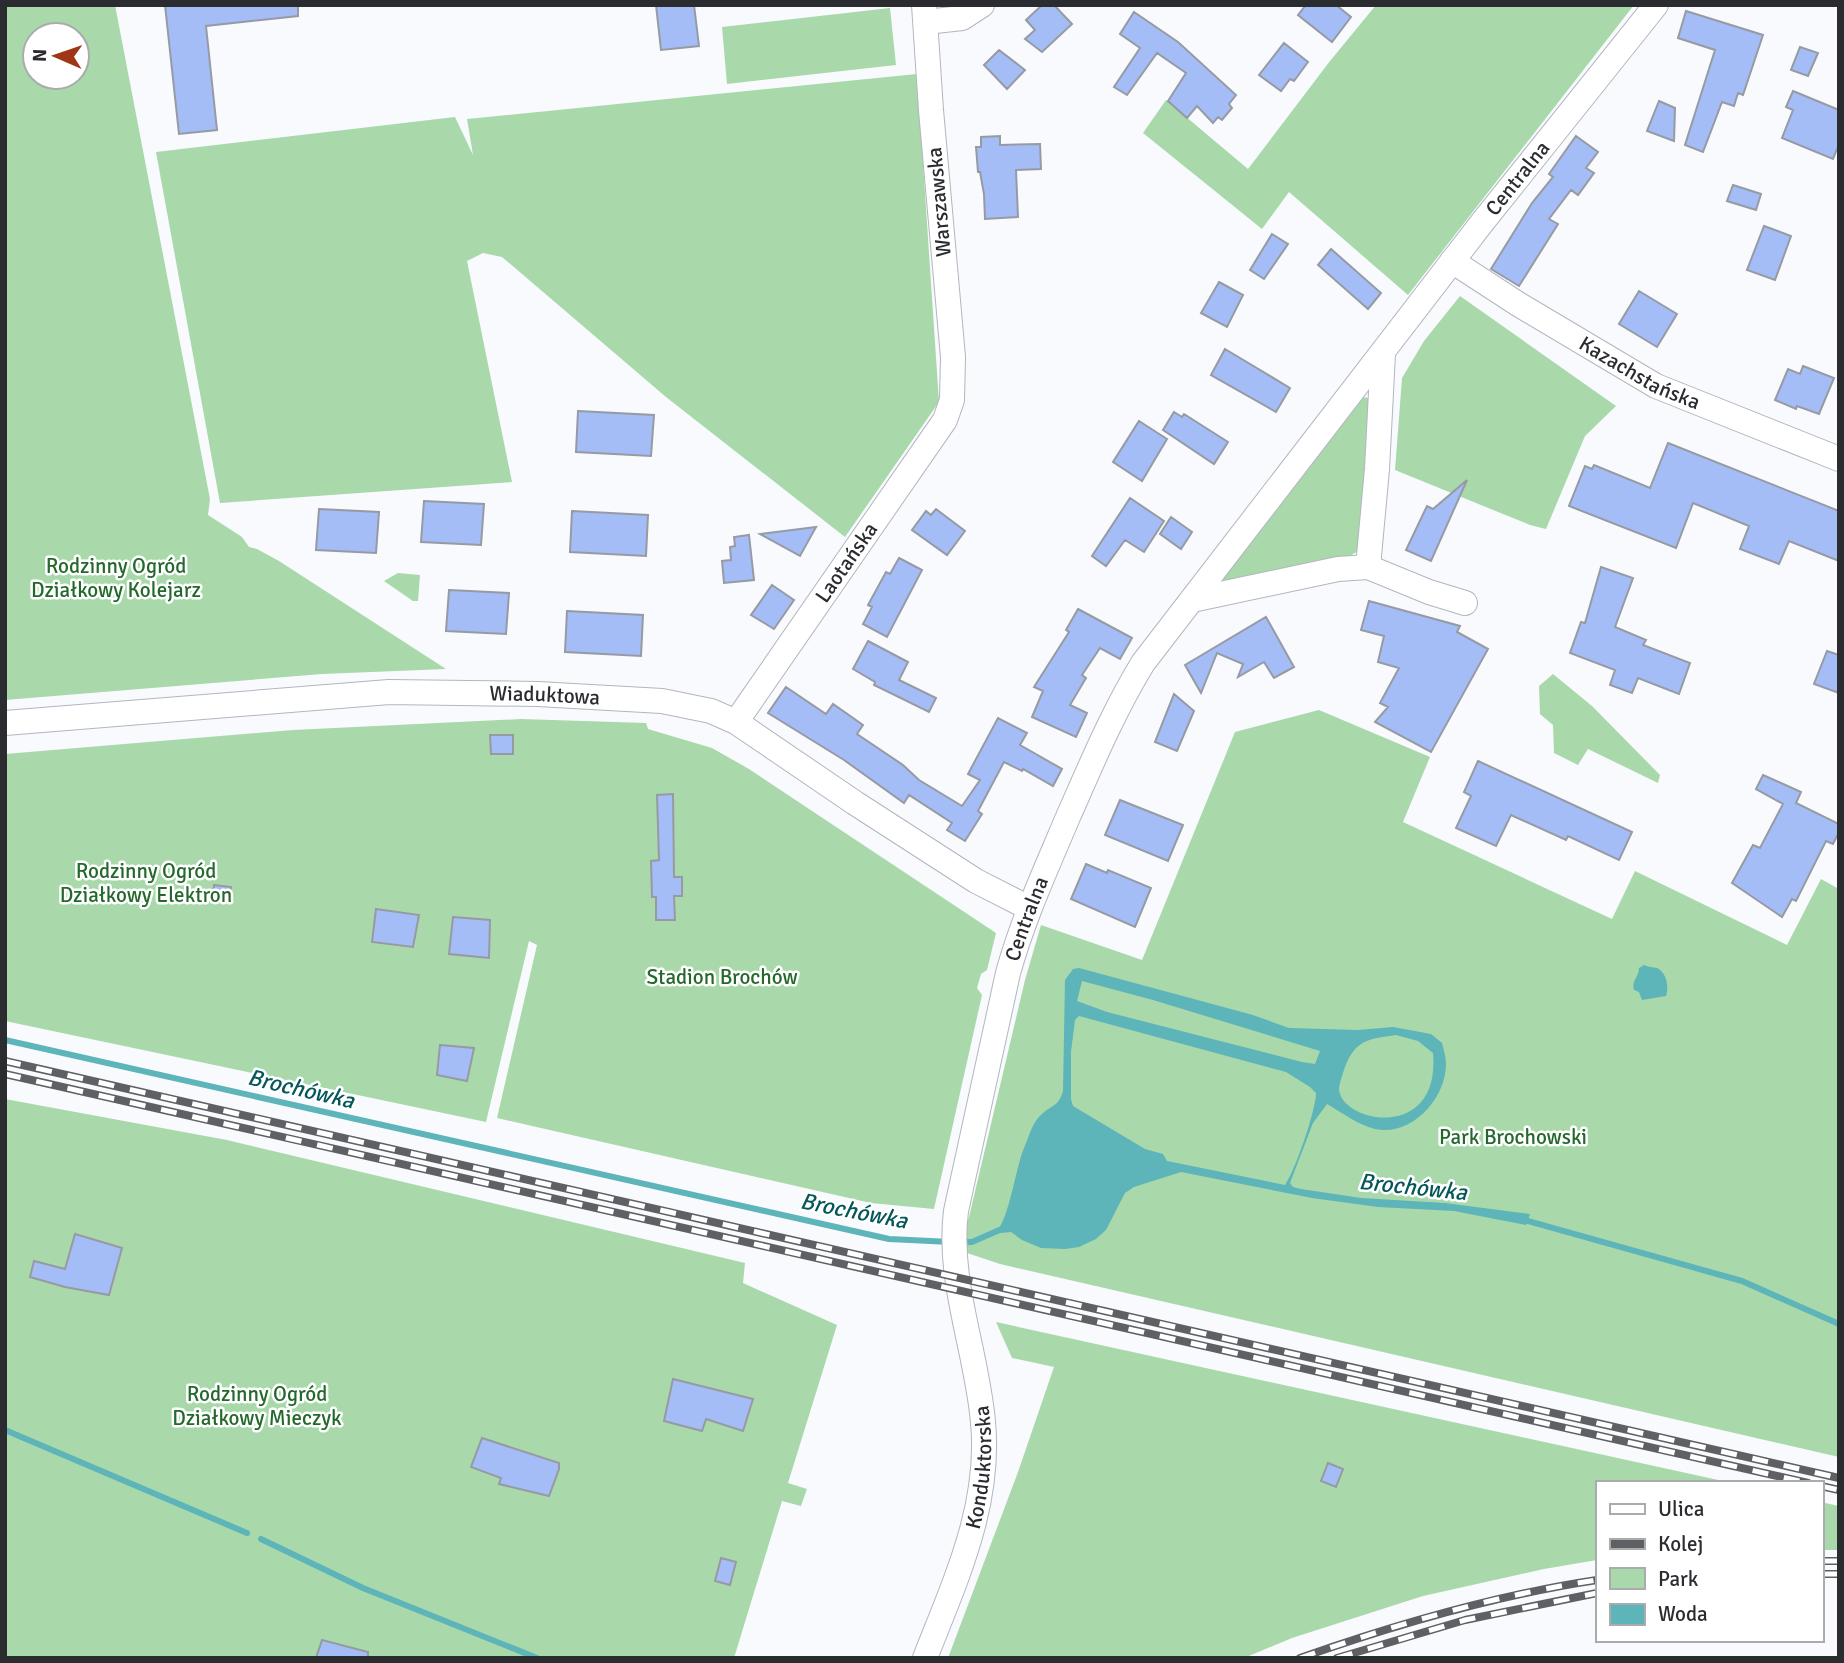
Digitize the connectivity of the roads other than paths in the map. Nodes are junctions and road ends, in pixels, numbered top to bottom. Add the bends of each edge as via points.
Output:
1 (982, 5) edge
2 (1656, 5) edge
3 (925, 14) edge
4 (1452, 261) junction
5 (1382, 354) junction
6 (952, 400) joint
7 (1839, 459) edge
8 (1368, 568) junction
9 (1192, 600) junction
10 (1465, 603) dead end
11 (736, 722) junction
12 (5, 723) edge
13 (1029, 908) junction
14 (956, 1264) joint
15 (925, 1658) edge

1 - 3 street via 962,18
2 - 4 street, Centralna
3 - 6 street, Warszawska via 953,357
4 - 5 street, Centralna
4 - 7 street, Kazachstańska via 1656,386
5 - 8 street
5 - 9 street, Centralna
6 - 11 street, Laotańska via 945,420
8 - 9 street via 1338,569
8 - 10 street
9 - 13 street, Centralna via 1121,700
11 - 12 street, Wiaduktowa via 711,711 662,701 389,692
11 - 13 street, Wiaduktowa via 976,881
13 - 14 street, Centralna via 1008,973 954,1228
14 - 15 street, Konduktorska via 978,1379 985,1469 965,1553

